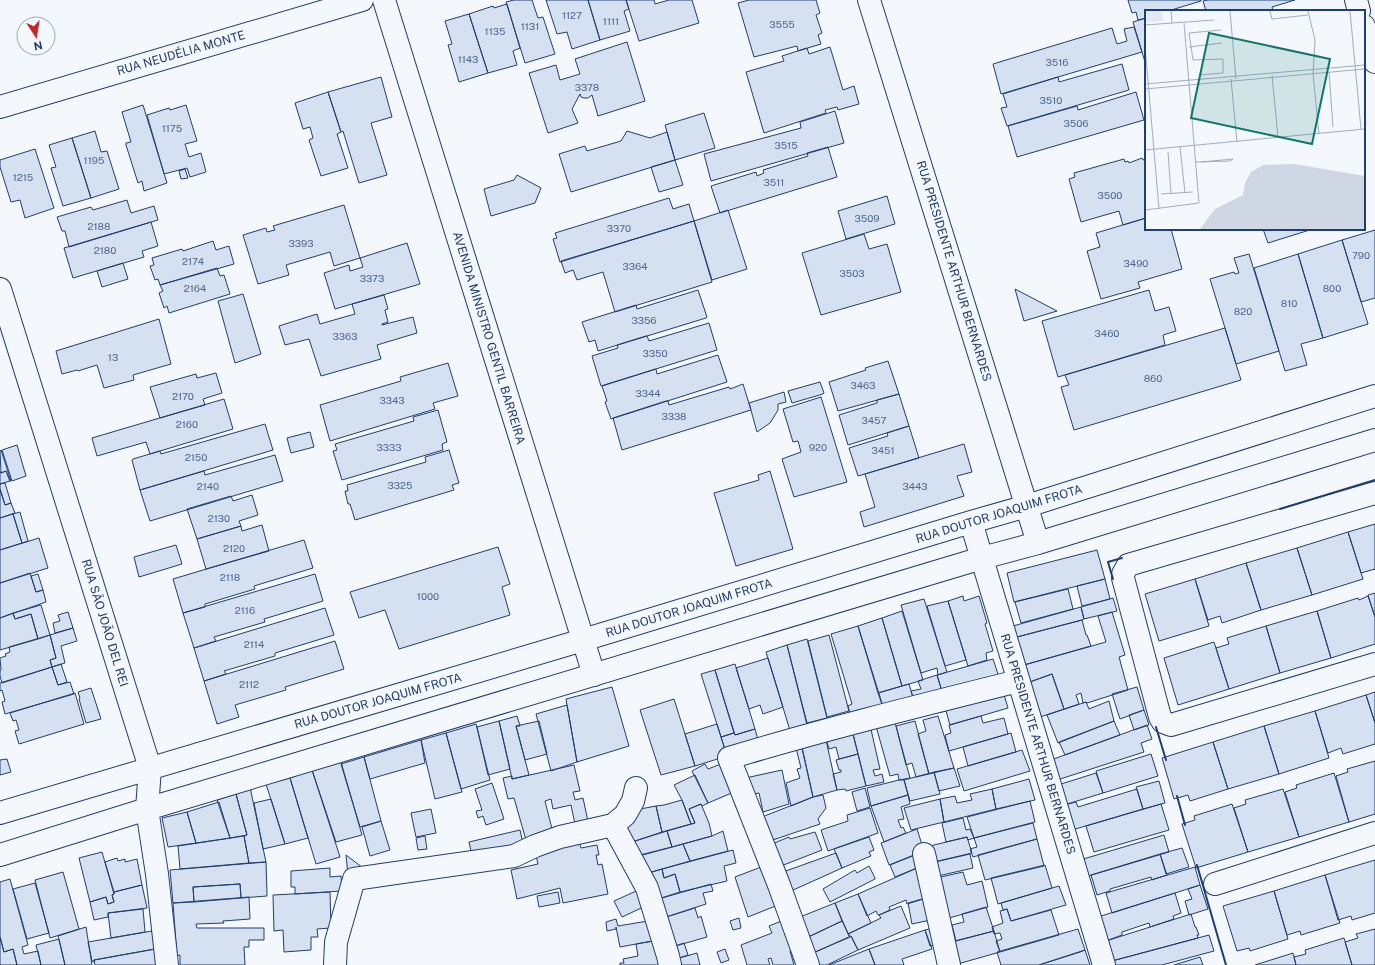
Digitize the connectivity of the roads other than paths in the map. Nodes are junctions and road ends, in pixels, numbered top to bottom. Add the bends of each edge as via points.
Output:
1 (362, 0) edge
2 (384, 0) edge
3 (869, 0) edge
4 (1356, 0) edge
5 (1359, 10) edge
6 (1365, 29) edge
7 (1375, 62) edge
8 (0, 107) edge
9 (0, 289) edge
10 (1375, 396) edge
11 (1375, 440) edge
12 (1375, 493) edge
13 (1027, 506) junction
14 (971, 522) junction
15 (1038, 542) junction
16 (982, 558) junction
17 (583, 640) junction
18 (1375, 664) edge
19 (594, 675) junction
20 (1018, 681) junction
21 (150, 768) junction
22 (636, 788) dead end
23 (147, 809) junction
24 (0, 813) edge
25 (613, 825) junction
26 (1375, 833) edge
27 (924, 854) dead end
28 (0, 855) edge
29 (1214, 884) dead end
30 (167, 965) edge
31 (335, 965) edge
32 (670, 965) edge
33 (808, 965) edge
34 (949, 965) edge
35 (1104, 965) edge

1 - 8 street, RUA NEUDÉLIA MONTE
2 - 17 street, AVENIDA MINISTRO GENTIL BARREIRA
3 - 13 street, RUA PRESIDENTE ARTHUR BERNARDES
4 - 5 street
6 - 7 street
9 - 21 street, RUA SÃO JOÃO DEL REI
10 - 13 street, RUA DOUTOR JOAQUIM FROTA
11 - 15 street
12 - 18 street via 1128,565 1123,578 1160,717 1166,724 1171,725
13 - 14 street, RUA DOUTOR JOAQUIM FROTA
13 - 15 street, RUA PRESIDENTE ARTHUR BERNARDES
14 - 16 street, RUA PRESIDENTE ARTHUR BERNARDES
14 - 17 street, RUA DOUTOR JOAQUIM FROTA
15 - 16 street
16 - 19 street
16 - 20 street, RUA PRESIDENTE ARTHUR BERNARDES
17 - 19 street, AVENIDA MINISTRO GENTIL BARREIRA
17 - 21 street, RUA DOUTOR JOAQUIM FROTA
19 - 23 street
20 - 33 street via 729,758 780,885
20 - 35 street, RUA PRESIDENTE ARTHUR BERNARDES
21 - 23 street, RUA SÃO JOÃO DEL REI
21 - 24 street, RUA DOUTOR JOAQUIM FROTA
22 - 25 street via 633,801 625,814
23 - 28 street
23 - 30 street, RUA SÃO JOÃO DEL REI
25 - 31 street via 560,837 514,856 354,879 336,942
25 - 32 street via 647,888
26 - 29 street
27 - 34 street

